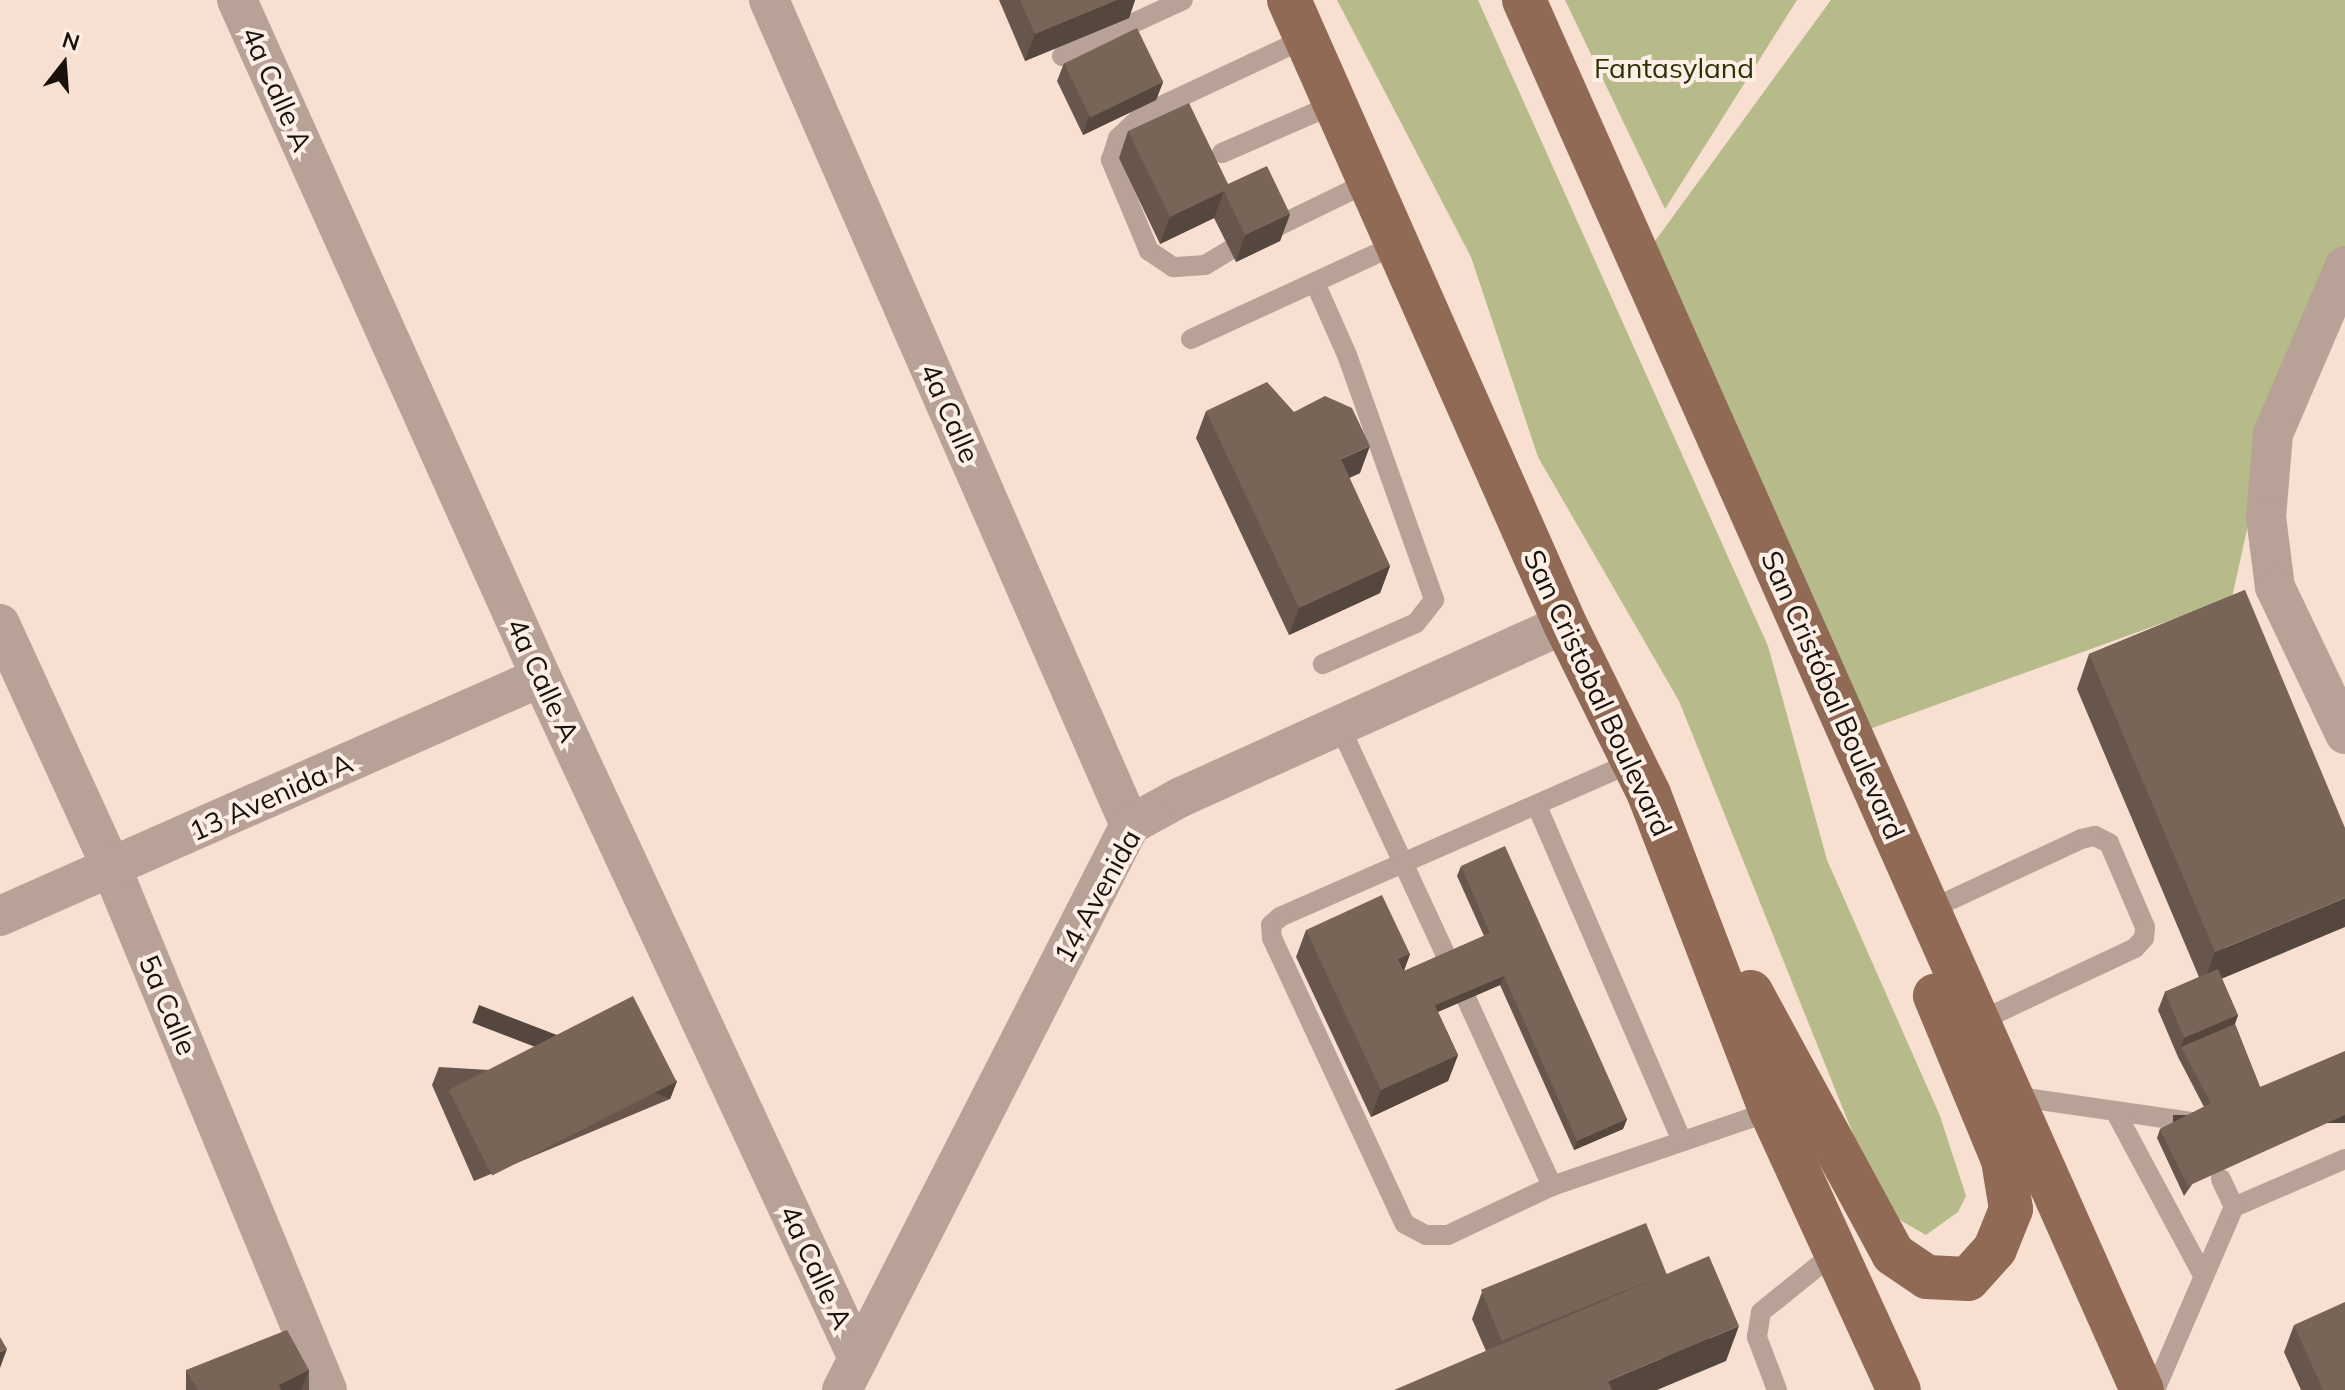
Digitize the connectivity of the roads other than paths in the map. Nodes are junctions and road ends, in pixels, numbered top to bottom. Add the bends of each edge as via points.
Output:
1 (237, 0) edge
2 (769, 0) edge
3 (1183, 0) edge
4 (1524, 0) edge
5 (1297, 19) edge
6 (1062, 56) dead end
7 (1337, 103) junction
8 (1222, 153) dead end
9 (1371, 181) junction
10 (1274, 228) edge
11 (1398, 244) junction
12 (1230, 250) dead end
13 (2345, 266) edge
14 (1316, 285) junction
15 (1191, 339) dead end
16 (0, 624) edge
17 (1565, 624) junction
18 (1805, 632) junction
19 (1323, 664) dead end
20 (541, 677) junction
21 (1340, 727) junction
22 (2345, 734) edge
23 (1641, 778) junction
24 (1537, 806) junction
25 (1130, 825) junction
26 (1405, 864) junction
27 (111, 867) junction
28 (1929, 910) junction
29 (0, 916) edge
30 (1448, 960) edge
31 (1466, 998) edge
32 (1978, 1022) junction
33 (2012, 1096) junction
34 (1771, 1111) junction
35 (2115, 1111) junction
36 (2191, 1122) edge
37 (1682, 1141) junction
38 (2345, 1159) edge
39 (2221, 1179) edge
40 (1552, 1186) junction
41 (2234, 1207) junction
42 (1834, 1253) junction
43 (2204, 1277) junction
44 (850, 1373) edge
45 (327, 1390) edge
46 (1777, 1390) edge
47 (1899, 1390) edge
48 (2142, 1390) edge
49 (2155, 1390) edge

1 - 20 street, 4a Calle A
2 - 25 street, 4a Calle
3 - 6 lane
4 - 18 main road, San Cristóbal Boulevard
5 - 7 main road, San Cristobal Boulevard
5 - 12 lane via 1144,114 1118,138 1111,160 1149,251 1173,267 1205,265
7 - 8 lane
7 - 9 main road, San Cristobal Boulevard
9 - 10 lane
9 - 11 main road, San Cristobal Boulevard
11 - 14 lane
11 - 17 main road, San Cristobal Boulevard
13 - 22 street via 2273,434 2266,517 2275,587
14 - 15 lane
14 - 19 lane via 1347,355 1434,600 1416,623
16 - 27 street, 5a Calle
17 - 21 street, 14 Avenida
17 - 23 main road, San Cristobal Boulevard
18 - 23 main road via 1882,873 2003,1160 2011,1209 1995,1249 1968,1279 1927,1277 1893,1254
18 - 28 main road, San Cristóbal Boulevard
20 - 27 street, 13 Avenida A
20 - 44 street, 4a Calle A
21 - 25 street, 14 Avenida
21 - 26 lane
23 - 24 lane
23 - 34 main road, San Cristobal Boulevard
24 - 26 lane
24 - 37 lane
25 - 44 street, 14 Avenida
26 - 30 lane
26 - 40 lane via 1280,917 1271,925 1272,938 1405,1224 1426,1235 1448,1235
27 - 29 street, 13 Avenida A
27 - 45 street, 5a Calle
28 - 32 main road, San Cristóbal Boulevard
28 - 32 lane via 2081,839 2095,836 2109,843 2145,927 2144,938 2135,948
31 - 40 lane
32 - 33 main road, San Cristóbal Boulevard
33 - 35 lane
33 - 48 main road, San Cristóbal Boulevard
34 - 37 lane
34 - 42 main road, San Cristobal Boulevard
35 - 36 lane
35 - 43 lane
37 - 40 lane
38 - 41 lane
39 - 41 lane
41 - 43 lane
42 - 46 lane via 1761,1312 1757,1337
42 - 47 main road, San Cristobal Boulevard
43 - 49 lane

